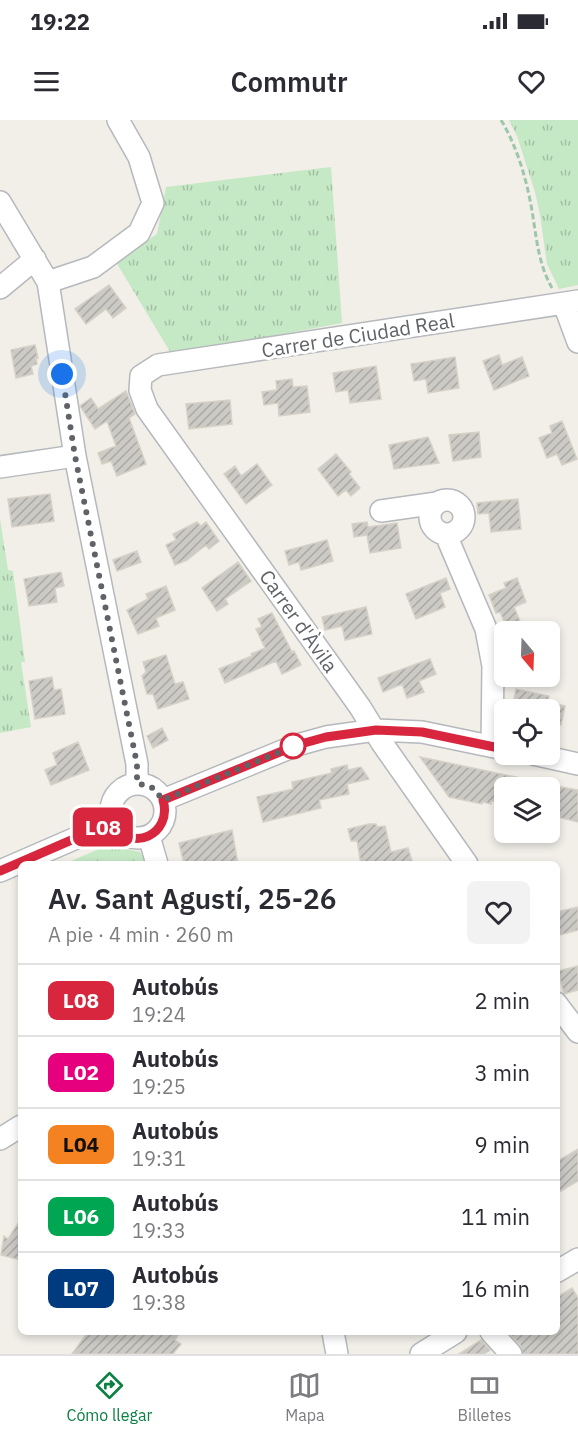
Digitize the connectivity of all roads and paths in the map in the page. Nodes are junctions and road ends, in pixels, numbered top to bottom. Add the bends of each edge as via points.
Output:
1 (118, 120) edge
2 (501, 120) edge
3 (0, 202) edge
4 (36, 259) junction
5 (48, 282) junction
6 (0, 288) edge
7 (571, 303) edge
8 (578, 342) edge
9 (141, 376) joint
10 (75, 456) junction
11 (0, 467) edge
12 (381, 511) dead end
13 (495, 699) edge
14 (376, 730) junction
15 (494, 746) edge
16 (560, 760) edge
17 (578, 764) edge
18 (137, 783) junction
19 (163, 800) junction
20 (113, 822) junction
21 (149, 836) junction
22 (156, 861) edge
23 (465, 861) edge
24 (5, 863) edge
25 (560, 1008) edge
26 (578, 1032) edge
27 (18, 1128) edge
28 (0, 1139) edge
29 (578, 1259) edge
30 (560, 1270) edge
31 (334, 1335) edge
32 (451, 1335) edge
33 (494, 1335) edge
34 (337, 1354) edge
35 (421, 1354) edge
36 (511, 1354) edge

1 - 5 street via 139,157 153,203 139,233 93,267
2 - 7 path via 528,192 545,276
3 - 4 street
4 - 5 street
4 - 6 street
5 - 10 street
7 - 8 street
7 - 9 street, Carrer de Ciudad Real via 158,365
9 - 14 street, Carrer d'Àvila via 140,390 147,410
10 - 11 street
10 - 18 street via 137,764
12 - 13 street via 437,503 430,513 431,523 438,532 448,534 486,629
14 - 15 street via 422,732
14 - 19 street via 297,745
14 - 23 street, Carrer d'Àvila
16 - 17 street
18 - 19 street via 153,788
18 - 20 street via 115,796 110,812
19 - 21 street via 163,821
20 - 21 street via 128,836
20 - 24 street
21 - 22 street
25 - 26 street
27 - 28 street
29 - 30 street
31 - 34 street
32 - 35 street
33 - 36 street

